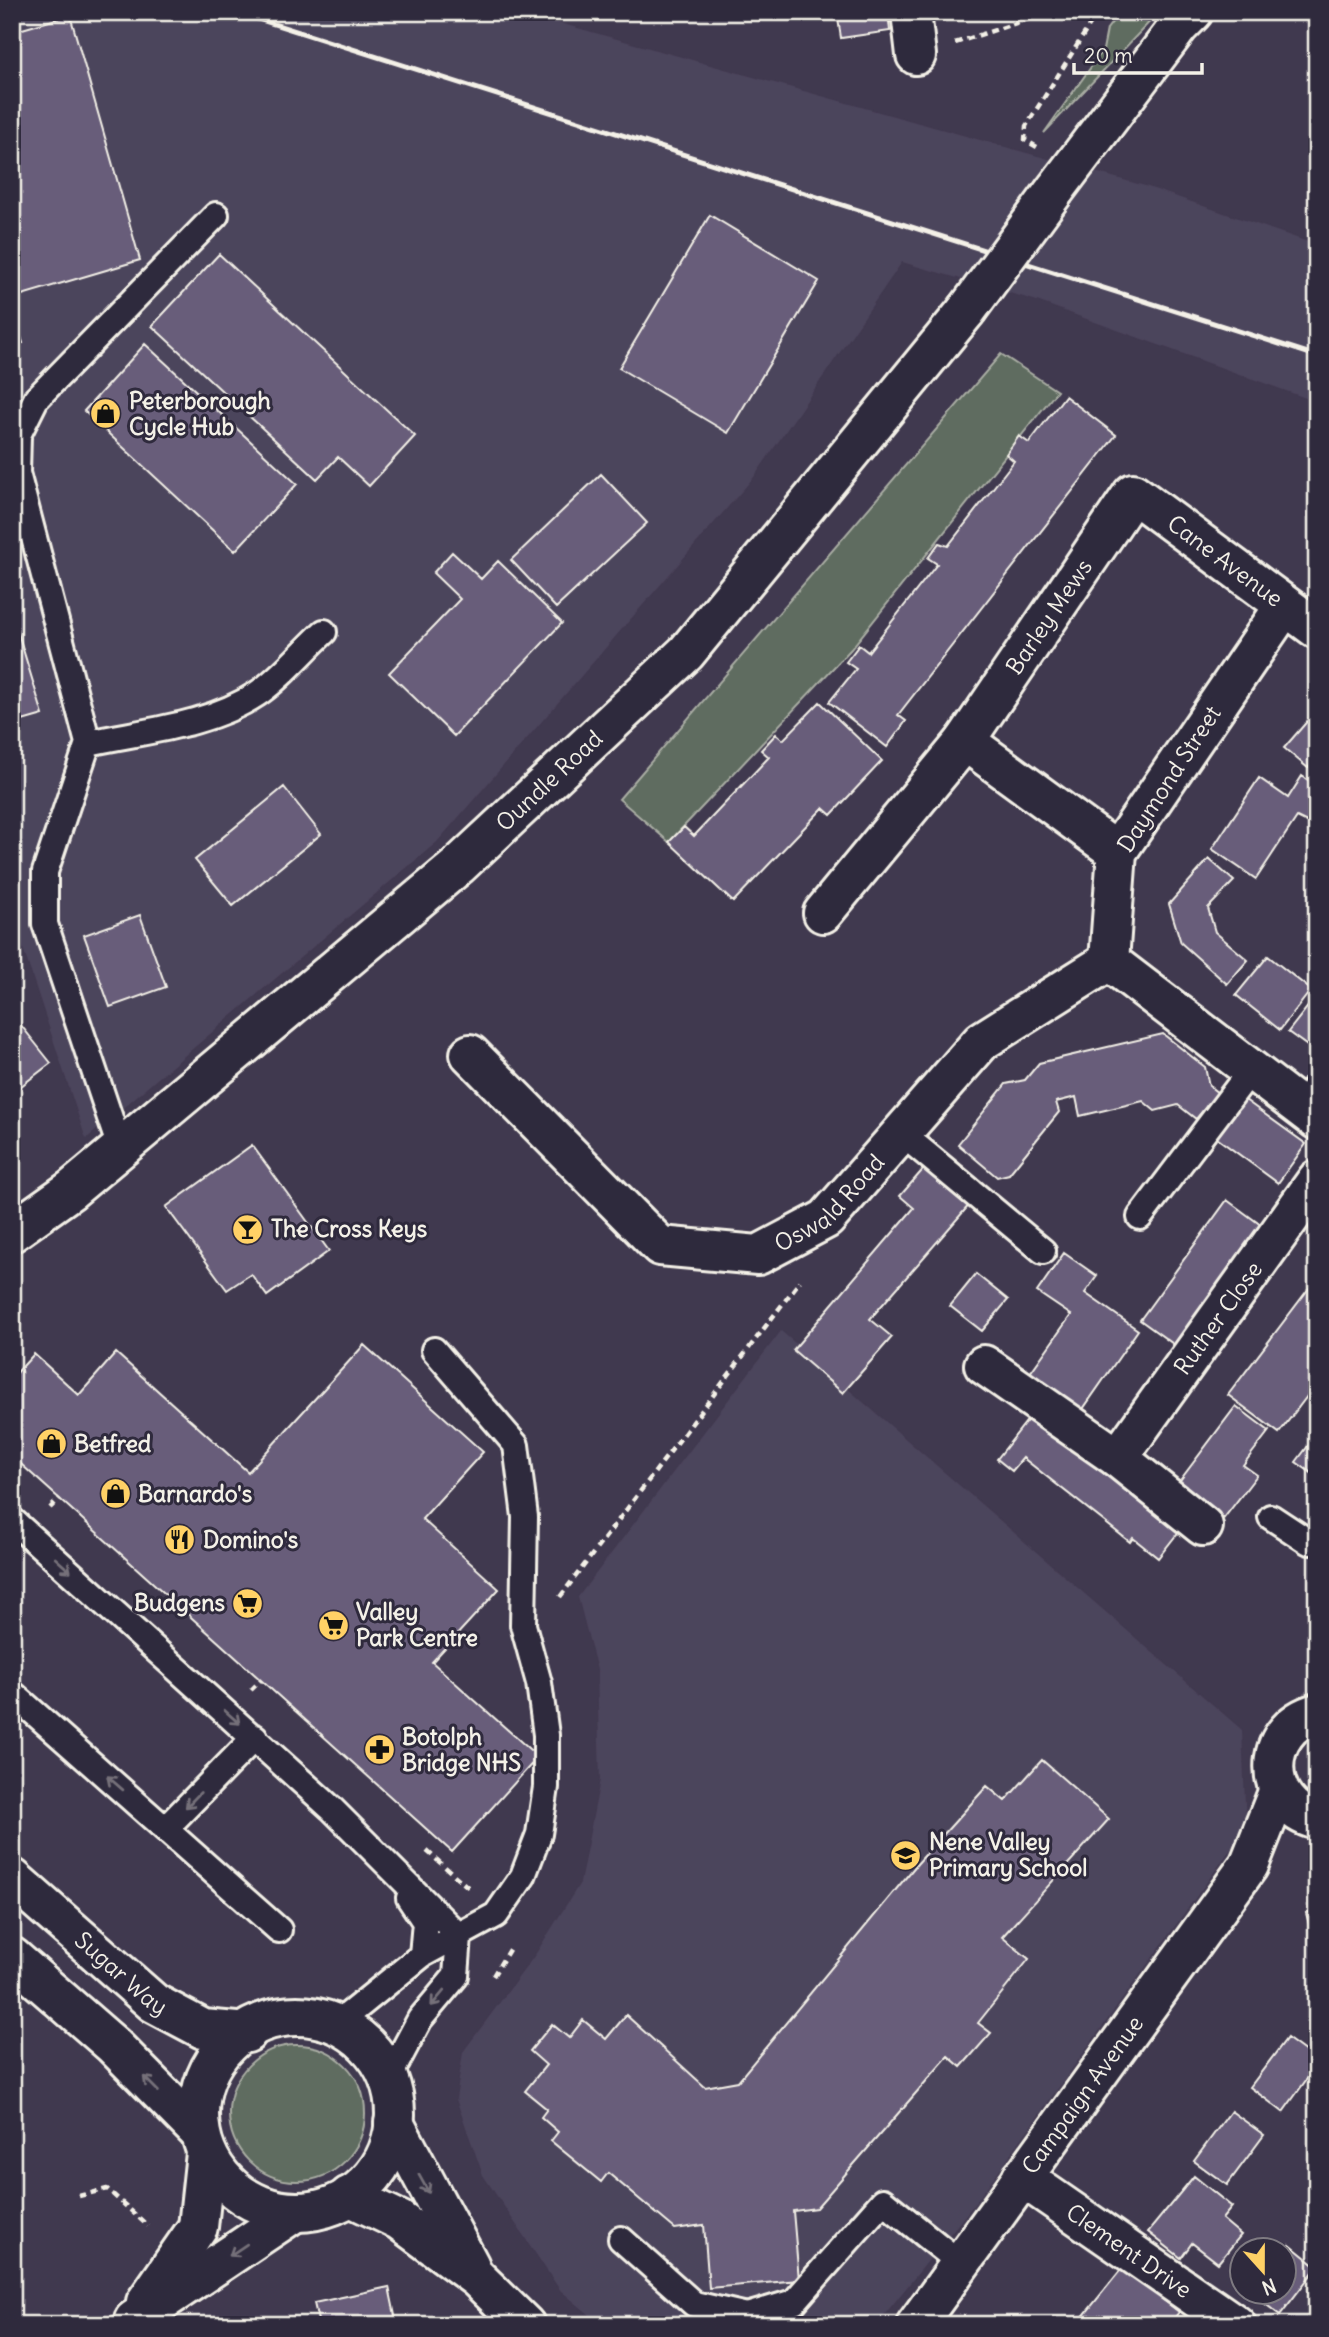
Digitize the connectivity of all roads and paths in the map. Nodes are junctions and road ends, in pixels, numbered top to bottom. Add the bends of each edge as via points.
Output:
1 (911, 12) edge
2 (1051, 12) edge
3 (1098, 12) edge
4 (1193, 12) edge
5 (916, 55) joint
6 (1037, 148) dead end
7 (216, 215) dead end
8 (1133, 494) joint
9 (1284, 607) junction
10 (1317, 629) edge
11 (324, 632) dead end
12 (965, 741) junction
13 (88, 743) junction
14 (1117, 852) junction
15 (822, 913) dead end
16 (1110, 961) junction
17 (470, 1054) dead end
18 (1251, 1070) junction
19 (1311, 1104) edge
20 (901, 1133) junction
21 (120, 1149) junction
22 (1317, 1180) edge
23 (71, 1190) junction
24 (1140, 1217) dead end
25 (826, 1219) junction
26 (12, 1232) edge
27 (1043, 1251) dead end
28 (12, 1253) edge
29 (12, 1261) edge
30 (434, 1350) dead end
31 (984, 1365) dead end
32 (1118, 1458) junction
33 (1271, 1517) dead end
34 (12, 1520) edge
35 (1203, 1526) dead end
36 (1317, 1534) edge
37 (558, 1599) dead end
38 (12, 1693) edge
39 (1317, 1713) edge
40 (255, 1737) junction
41 (1278, 1792) junction
42 (1317, 1823) edge
43 (166, 1828) junction
44 (377, 1851) junction
45 (1249, 1866) junction
46 (12, 1878) edge
47 (279, 1930) dead end
48 (459, 1936) junction
49 (422, 1955) junction
50 (12, 1957) edge
51 (337, 2024) junction
52 (247, 2033) junction
53 (388, 2079) junction
54 (394, 2123) junction
55 (203, 2143) junction
56 (1022, 2177) junction
57 (79, 2196) dead end
58 (349, 2196) junction
59 (295, 2212) junction
60 (621, 2239) dead end
61 (189, 2241) junction
62 (960, 2263) junction
63 (477, 2278) junction
64 (132, 2322) edge
65 (525, 2325) edge
66 (916, 2325) edge
67 (1236, 2325) edge

1 - 5 street
2 - 5 path
3 - 6 path via 1026,126 1025,140
4 - 21 street, Oundle Road, bridge via 967,310 686,653 458,866
7 - 13 lane via 36,399 18,435 17,473
8 - 9 street, Cane Avenue
8 - 12 street, Barley Mews
9 - 10 street, Cane Avenue
9 - 14 street, Daymond Street
11 - 13 lane via 258,693 238,705 214,715
12 - 14 street
12 - 15 street, Barley Mews
13 - 21 lane via 45,872 44,924
14 - 16 street, Daymond Street
16 - 18 street
16 - 20 street, Oswald Road via 982,1041
17 - 25 street, Oswald Road via 660,1246 758,1255
18 - 19 street
18 - 24 lane
20 - 25 street, Oswald Road
20 - 27 lane
21 - 23 street, Oundle Road
22 - 32 street, Ruther Close
23 - 26 street, Oundle Road
23 - 28 street, Oundle Road
23 - 29 street
25 - 37 path via 798,1286
30 - 48 lane via 516,1445 525,1517 523,1625 539,1684 546,1735 546,1787 539,1834 523,1875 496,1915
31 - 32 street
32 - 35 street
33 - 36 lane via 1308,1542
34 -> 40 lane
43 -> 38 lane
39 - 41 street via 1290,1727 1279,1741 1273,1766
40 -> 43 lane
40 - 44 lane
41 - 42 street via 1290,1807
41 - 45 street, Campaign Avenue
42 - 45 street, Campaign Avenue
43 - 47 lane
44 - 48 lane
44 - 49 lane via 425,1922
45 - 56 street, Campaign Avenue
46 - 52 street, Sugar Way via 153,2003 203,2029
48 - 49 lane
48 -> 53 lane via 456,1976 420,2019
49 - 51 lane
55 -> 50 street via 113,2045
51 - 52 street via 308,2016 278,2017
51 - 53 street via 376,2056
52 - 55 street via 223,2048 205,2076 198,2110
53 - 54 street
54 - 58 street via 387,2152 371,2177
54 -> 63 street
55 - 59 street via 221,2177 242,2195 267,2208
55 - 61 street via 198,2227
56 - 62 street, Campaign Avenue
56 - 67 street, Clement Drive
57 - 61 path via 107,2189 147,2225
58 - 59 street via 323,2208
58 - 63 street via 400,2220
59 -> 64 street
60 - 62 lane via 694,2304 747,2316 794,2302 883,2201
61 - 64 street
62 - 66 street, Campaign Avenue
63 - 65 street

